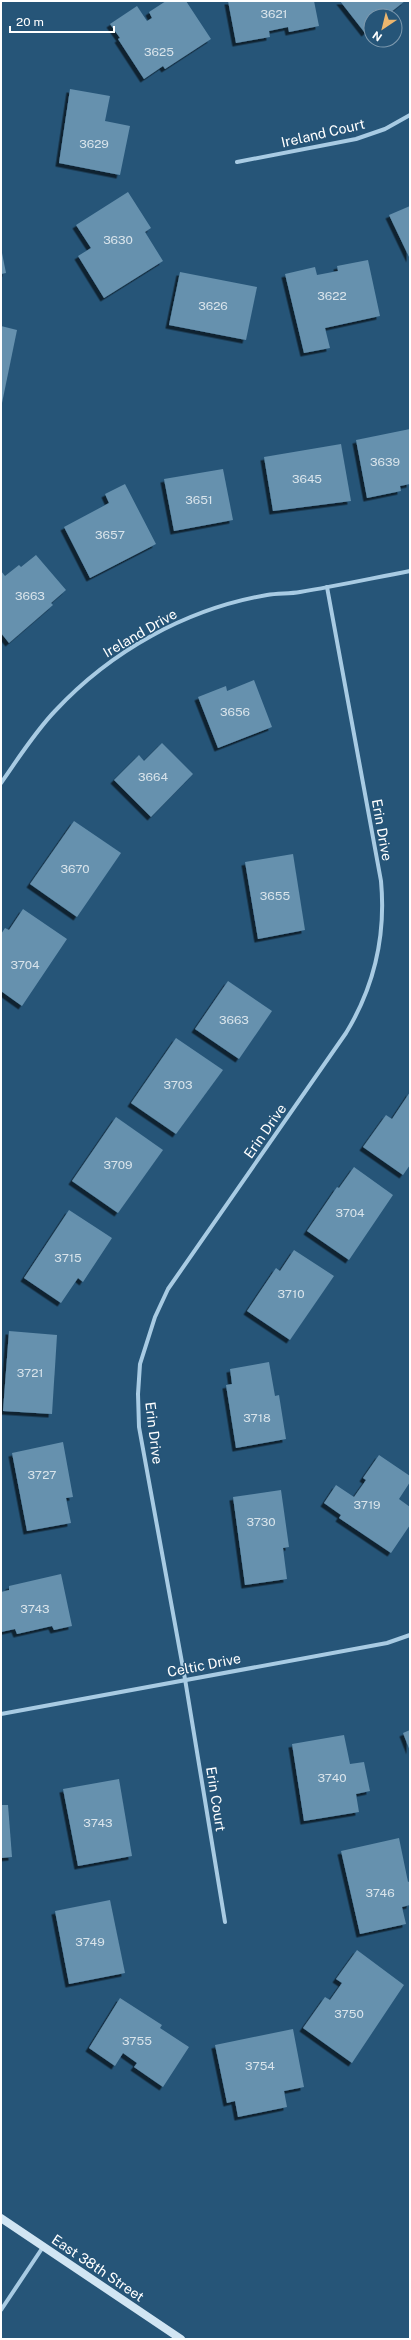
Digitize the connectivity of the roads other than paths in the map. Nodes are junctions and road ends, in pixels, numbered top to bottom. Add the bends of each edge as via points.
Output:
1 (410, 115) edge
2 (237, 162) dead end
3 (410, 571) edge
4 (327, 587) junction
5 (1, 784) edge
6 (410, 1635) edge
7 (185, 1679) junction
8 (1, 1714) edge
9 (225, 1922) dead end
10 (1, 2218) edge
11 (43, 2247) junction
12 (1, 2310) edge
13 (181, 2339) edge

1 - 2 street, Ireland Court via 385,129 356,139
3 - 4 street, Ireland Drive
4 - 5 street, Ireland Drive via 267,595 218,608 188,618 135,646 102,668 55,711 24,749
4 - 7 street, Erin Drive via 381,881 382,929 377,960 367,992 354,1020 168,1289 154,1317 144,1348 138,1379 139,1427
6 - 7 street, Celtic Drive via 387,1643
7 - 8 street, Celtic Drive
7 - 9 street, Erin Court
10 - 11 main road, East 38th Street
11 - 12 street
11 - 13 main road, East 38th Street

